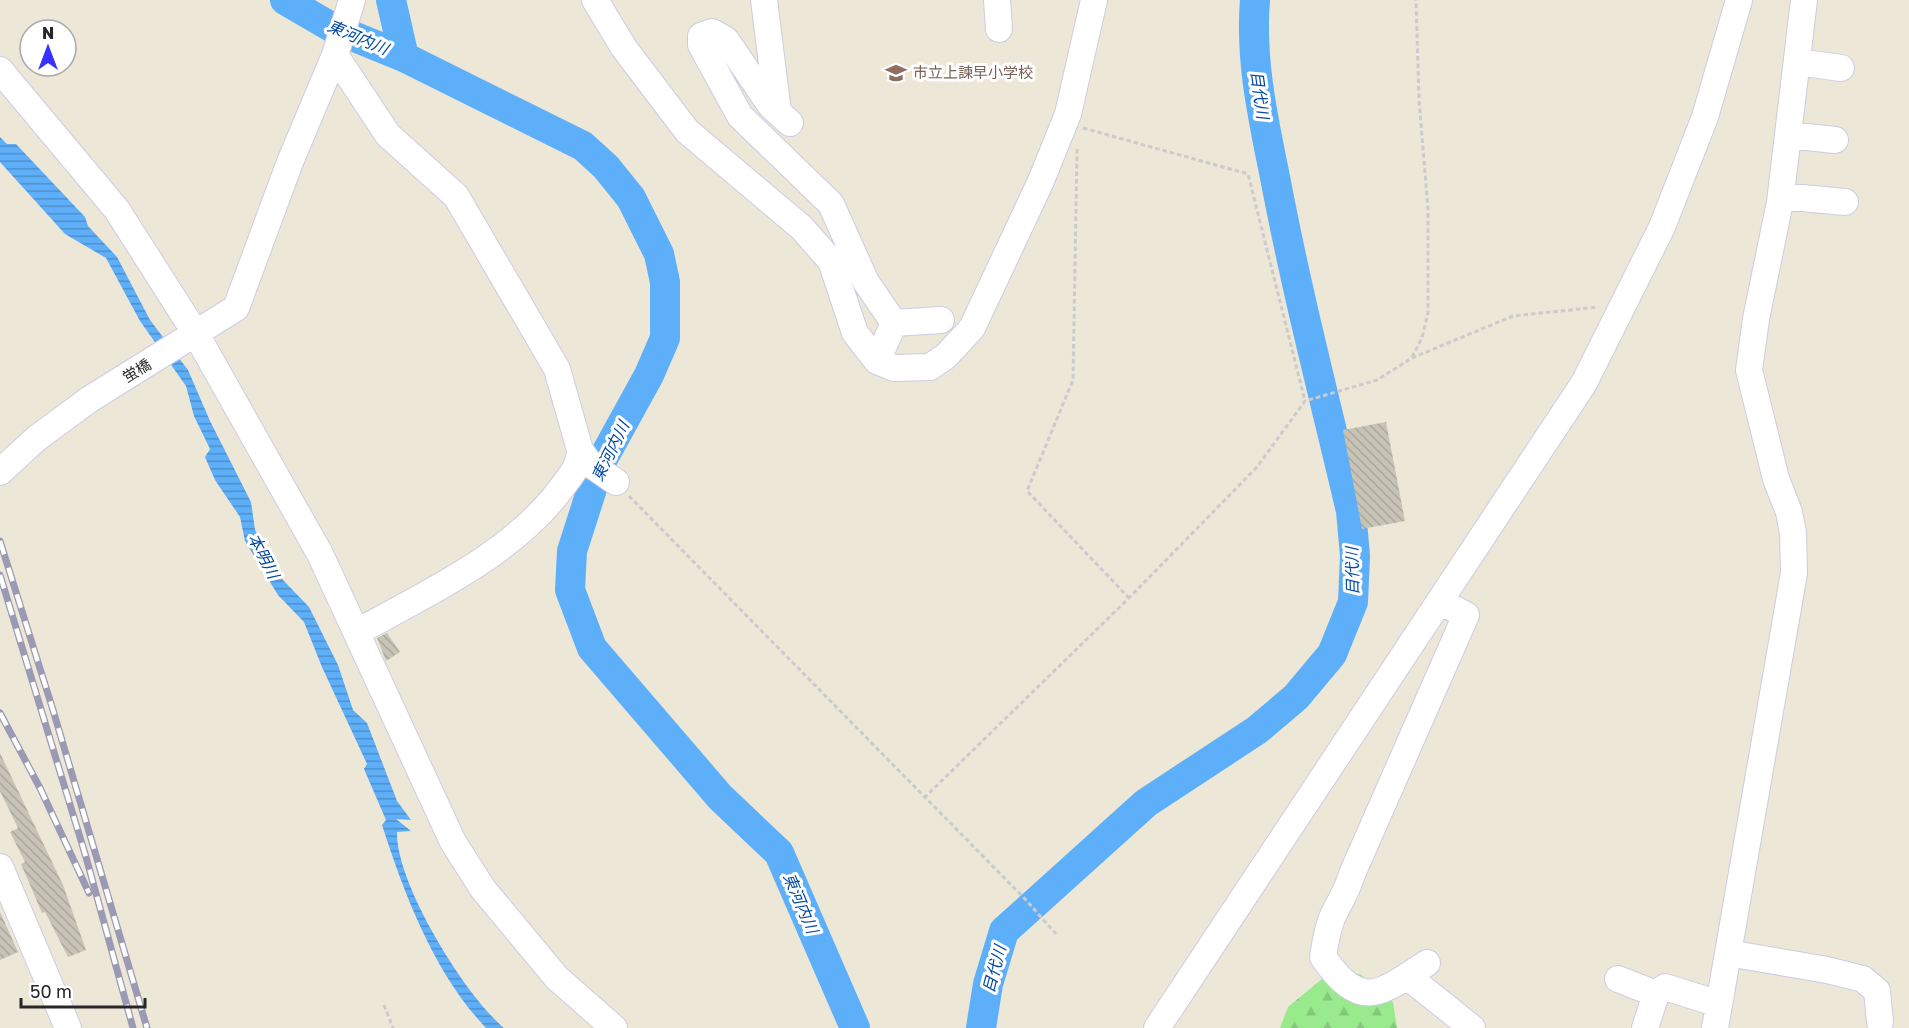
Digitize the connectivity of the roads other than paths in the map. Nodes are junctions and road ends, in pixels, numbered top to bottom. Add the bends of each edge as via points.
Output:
1 (595, 0) edge
2 (764, 0) edge
3 (997, 0) edge
4 (1094, 0) edge
5 (1738, 0) edge
6 (1804, 0) edge
7 (352, 2) edge
8 (999, 29) dead end
9 (337, 50) junction
10 (1797, 62) junction
11 (1841, 68) dead end
12 (0, 70) edge
13 (1788, 135) junction
14 (1835, 140) dead end
15 (1781, 196) junction
16 (1845, 202) dead end
17 (941, 320) dead end
18 (894, 323) junction
19 (189, 339) junction
20 (877, 361) junction
21 (585, 457) junction
22 (0, 472) edge
23 (616, 482) road end
24 (1441, 602) junction
25 (357, 632) junction
26 (0, 867) edge
27 (1728, 953) junction
28 (1618, 980) dead end
29 (1656, 994) junction
30 (1717, 1016) edge
31 (1880, 1022) dead end
32 (68, 1028) edge
33 (614, 1028) edge
34 (1157, 1028) edge
35 (1472, 1028) edge
36 (1646, 1028) edge

1 - 20 street via 624,48 687,131 802,228 831,261 855,333
2 - 18 street via 784,117 726,40 711,32 702,36 701,45 740,116 831,204 866,282
3 - 8 street
4 - 20 street via 1062,131 972,328 930,367 894,368
5 - 24 street via 1705,117 1662,227 1584,382
6 - 10 street
7 - 9 street, 蛍橋
9 - 19 street, 蛍橋 via 236,308
9 - 21 street via 388,135 456,196 557,369
10 - 11 street
10 - 13 street
12 - 19 street via 117,210
13 - 14 street
13 - 15 street
15 - 16 street
15 - 27 street via 1749,370 1776,479 1791,522 1794,573
17 - 18 street
18 - 20 street
19 - 22 street, 蛍橋 via 90,399 37,438
19 - 25 street via 310,535
21 - 23 street
21 - 25 street via 550,504 517,537 424,596
24 - 34 street
24 - 35 street via 1466,615 1347,893 1333,916 1323,957 1348,987 1367,993 1387,990 1417,970
25 - 33 street via 453,842 483,889 557,978
26 - 32 street
27 - 30 street
27 - 31 street via 1863,980 1877,991
28 - 29 street
29 - 30 street via 1665,987
29 - 36 street

